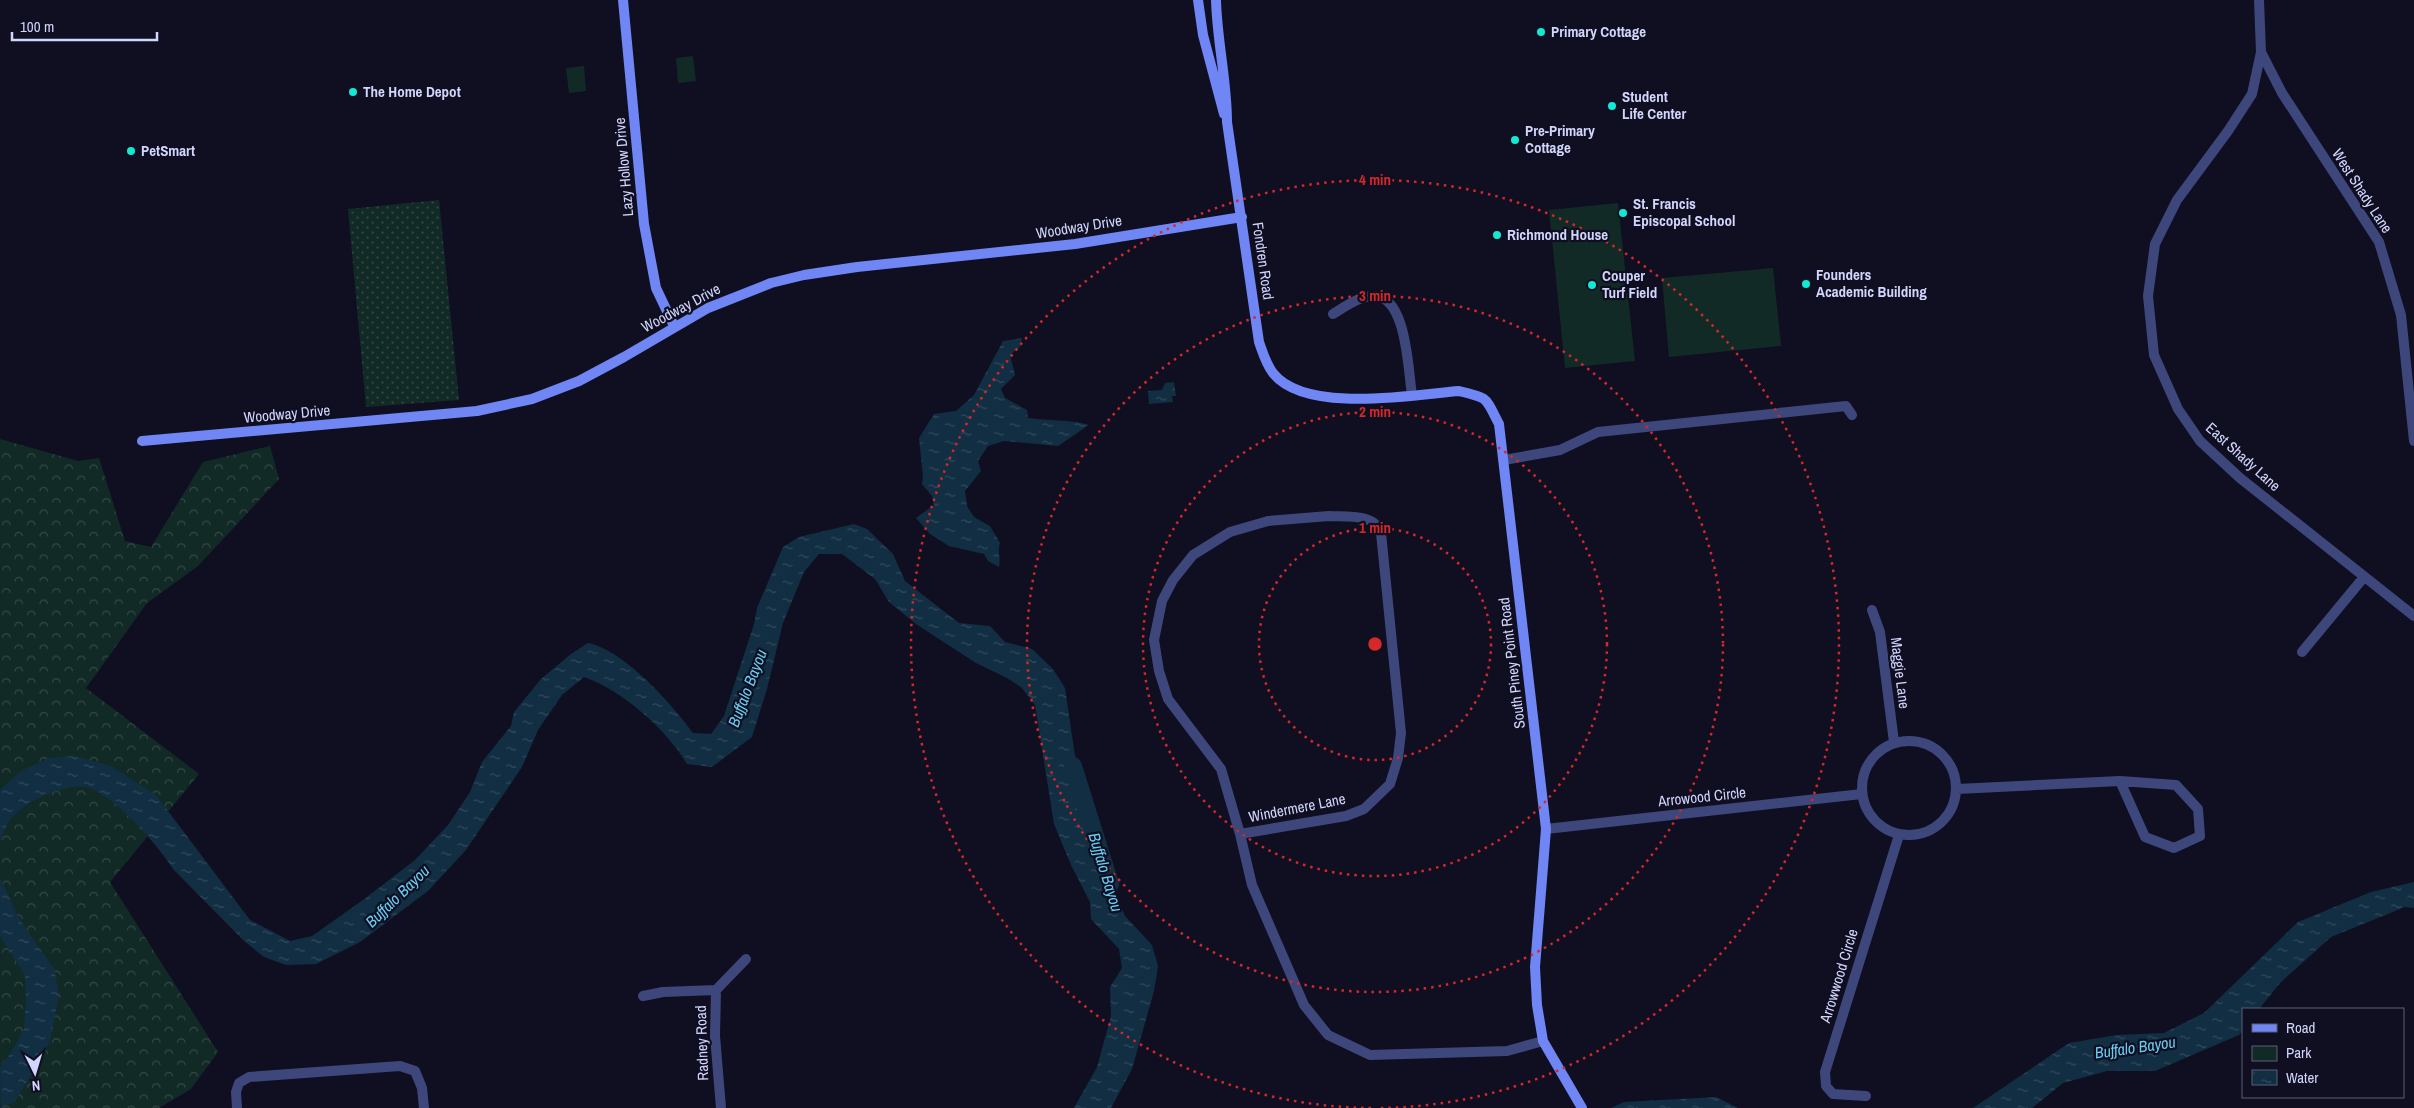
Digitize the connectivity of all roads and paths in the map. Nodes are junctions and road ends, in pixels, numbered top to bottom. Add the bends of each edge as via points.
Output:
1 (623, 0) edge
2 (1198, 0) edge
3 (1216, 0) edge
4 (2259, 0) edge
5 (2261, 52) junction
6 (1227, 122) junction
7 (1242, 217) junction
8 (1333, 314) dead end
9 (674, 326) junction
10 (1297, 389) joint
11 (1412, 395) junction
12 (1852, 415) dead end
13 (142, 441) dead end
14 (2414, 441) edge
15 (1504, 460) junction
16 (2364, 577) junction
17 (1872, 610) dead end
18 (2414, 616) edge
19 (2302, 652) dead end
20 (1894, 742) junction
21 (2120, 781) junction
22 (1957, 789) junction
23 (1862, 794) junction
24 (1546, 829) junction
25 (1240, 834) junction
26 (1899, 835) junction
27 (746, 959) dead end
28 (716, 990) junction
29 (643, 996) dead end
30 (1543, 1041) junction
31 (1866, 1096) dead end
32 (1580, 1104) edge
33 (237, 1108) edge
34 (424, 1108) edge
35 (721, 1108) edge

1 - 9 street, Lazy Hollow Drive via 647,244 659,295
2 - 6 street, Fondren Road via 1203,35
3 - 6 street, Fondren Road
4 - 5 street, West Shady Lane
5 - 14 street, West Shady Lane via 2282,93 2379,242 2401,315
5 - 16 street, East Shady Lane via 2252,94 2177,200 2156,244 2148,296 2154,355 2178,409 2200,441 2240,478
6 - 7 street, Fondren Road
7 - 9 street, Woodway Drive via 1075,244 804,275 740,294
7 - 10 street, Fondren Road via 1259,342 1274,375
8 - 11 street via 1350,303 1373,295 1389,300 1400,316
9 - 13 street, Woodway Drive via 579,381 505,406
10 - 11 street, South Piney Point Road via 1327,399
11 - 15 street, South Piney Point Road via 1459,391 1480,395 1487,401 1499,424
12 - 15 street via 1846,406 1598,432 1560,450
15 - 24 street, South Piney Point Road
16 - 18 street, East Shady Lane
16 - 19 street
17 - 20 street, Maggie Lane via 1880,632
20 - 22 street via 1906,740 1932,746 1947,758 1955,772
20 - 23 street via 1871,759 1863,776
21 - 21 street via 2144,837 2174,848 2200,836 2198,809 2176,785
21 - 22 street
22 - 26 street via 1953,808 1940,825 1916,835
23 - 24 street, Arrowood Circle
23 - 26 street via 1866,808 1878,824
24 - 30 street, South Piney Point Road via 1535,967
25 - 25 street, Windermere Lane via 1220,769 1168,699 1158,671 1154,640 1162,601 1173,580 1193,556 1230,532 1268,521 1329,516 1369,520 1379,527 1381,533 1401,733 1390,784 1364,809 1346,816
25 - 30 street, Windermere Lane via 1252,885 1304,1005 1328,1035 1370,1054 1507,1051
26 - 31 street, Arrowwood Circle via 1825,1072 1826,1086 1833,1094
27 - 28 street, Radney Road
28 - 29 street
28 - 35 street, Radney Road via 715,1036
30 - 32 street, South Piney Point Road
33 - 34 street via 239,1083 248,1077 400,1066 415,1071 422,1088

